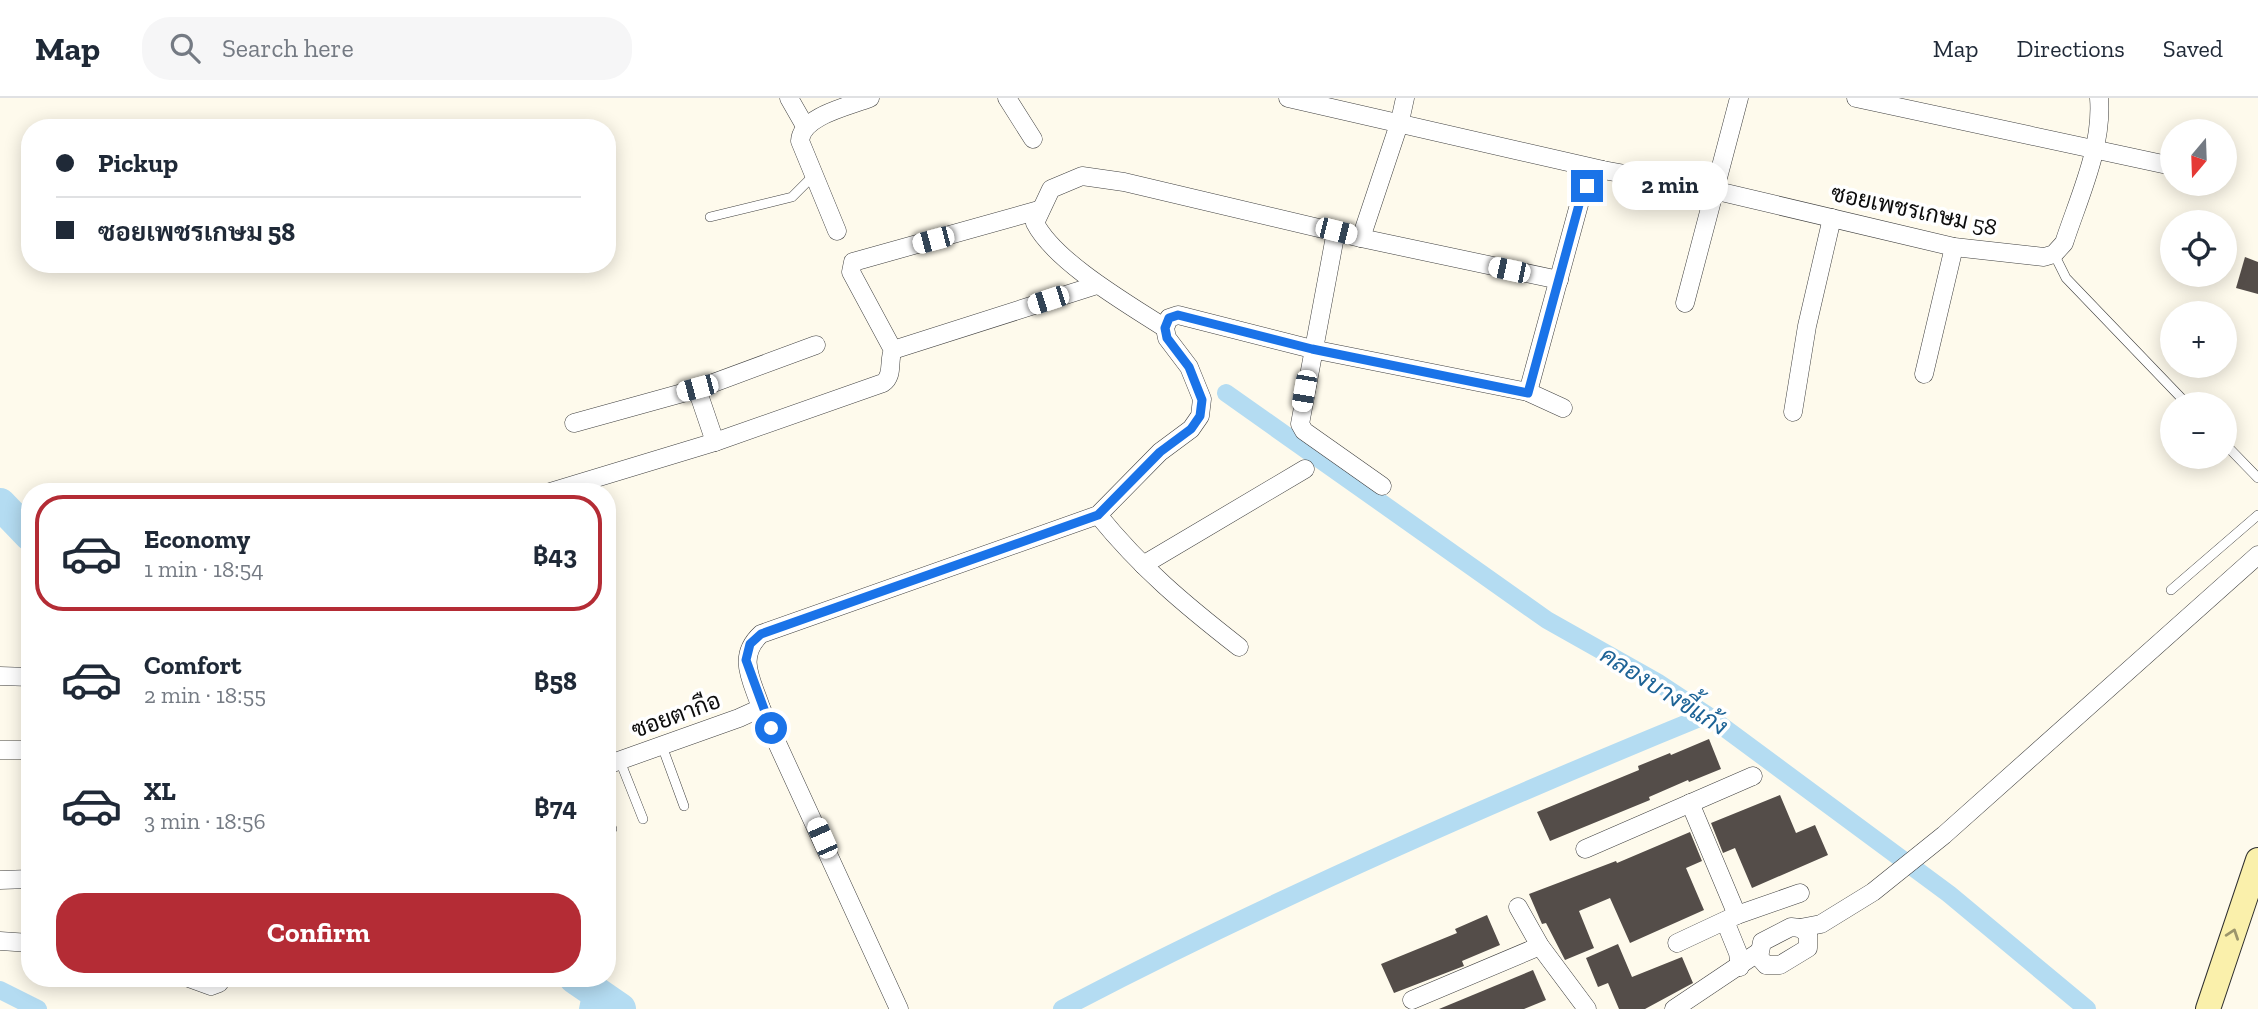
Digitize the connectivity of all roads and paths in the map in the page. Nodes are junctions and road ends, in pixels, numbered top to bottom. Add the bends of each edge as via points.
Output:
1 (789, 98) edge
2 (870, 98) edge
3 (1007, 98) edge
4 (1288, 98) edge
5 (1405, 98) edge
6 (1739, 98) edge
7 (1856, 98) edge
8 (2099, 98) edge
9 (1400, 121) junction
10 (805, 126) junction
11 (1033, 139) dead end
12 (2094, 149) junction
13 (2160, 163) edge
14 (1602, 170) junction
15 (814, 175) junction
16 (1713, 190) junction
17 (1039, 210) junction
18 (710, 217) dead end
19 (1832, 218) junction
20 (837, 231) dead end
21 (1336, 231) junction
22 (1361, 238) junction
23 (1954, 247) junction
24 (2053, 254) junction
25 (1559, 281) junction
26 (1097, 285) junction
27 (1685, 303) dead end
28 (1165, 328) junction
29 (816, 345) dead end
30 (1312, 349) junction
31 (893, 350) junction
32 (1924, 374) dead end
33 (697, 388) junction
34 (2175, 392) edge
35 (1528, 393) junction
36 (1563, 408) dead end
37 (1793, 412) dead end
38 (574, 423) dead end
39 (715, 442) junction
40 (2237, 456) edge
41 (1305, 469) dead end
42 (2258, 478) edge
43 (580, 483) edge
44 (1382, 486) dead end
45 (1098, 515) junction
46 (2258, 515) edge
47 (2258, 555) edge
48 (1143, 565) junction
49 (2171, 590) dead end
50 (1239, 647) dead end
51 (0, 676) edge
52 (21, 677) edge
53 (761, 708) junction
54 (662, 746) junction
55 (0, 750) edge
56 (21, 750) edge
57 (616, 762) edge
58 (616, 767) edge
59 (1753, 776) dead end
60 (1690, 803) junction
61 (684, 806) dead end
62 (643, 819) dead end
63 (1585, 849) dead end
64 (2258, 860) edge
65 (21, 879) edge
66 (0, 880) edge
67 (1800, 893) dead end
68 (1518, 907) dead end
69 (1731, 918) junction
70 (1805, 936) junction
71 (0, 941) edge
72 (21, 942) edge
73 (1677, 943) dead end
74 (1540, 946) junction
75 (1752, 962) junction
76 (1412, 1000) dead end
77 (2210, 1004) edge
78 (899, 1009) edge
79 (1587, 1009) edge
80 (1674, 1009) edge

1 - 10 street
2 - 10 street
3 - 11 street
4 - 9 street, ซอยเพชรเกษม 58
5 - 9 street
6 - 16 street
7 - 12 street
8 - 12 street via 2101,121
9 - 14 street, ซอยเพชรเกษม 58
9 - 22 street
10 - 15 street via 800,141
12 - 13 street
12 - 24 street via 2064,243
14 - 16 street, ซอยเพชรเกษม 58
14 - 25 street via 1580,201
15 - 18 lane via 792,197
15 - 20 street
16 - 19 street, ซอยเพชรเกษม 58
16 - 27 street
17 - 21 street via 1051,189 1082,176
17 - 26 street via 1035,223 1041,235
17 - 31 street via 853,262 851,272
19 - 23 street, ซอยเพชรเกษม 58
19 - 37 street
21 - 22 street
21 - 30 street
22 - 25 street
23 - 24 street, ซอยเพชรเกษม 58 via 2044,257
23 - 32 street
24 - 34 lane via 2066,278
25 - 35 street
26 - 28 street
26 - 31 street
28 - 30 street via 1169,318 1178,315
28 - 45 street via 1167,338 1189,367 1202,400 1200,416
29 - 33 street
30 - 35 street
30 - 44 street via 1300,424
31 - 39 street via 883,383
33 - 38 street
33 - 39 street
35 - 36 street
39 - 43 street
40 - 42 lane
41 - 48 street
45 - 48 street
45 - 53 street via 761,634 750,644 746,660
46 - 49 lane
47 - 70 street via 1944,835 1873,892
48 - 50 street
51 - 52 street
53 - 54 street, ซอยตากือ
53 - 78 street
54 - 57 street, ซอยตากือ
54 - 61 lane
55 - 56 street
58 - 62 lane
59 - 60 street
60 - 63 street
60 - 69 street
77 -> 64 main road
65 - 66 street
67 - 69 street
68 - 74 street
69 - 73 street
69 - 75 street via 1738,953
70 - 75 street via 1791,927 1766,939
70 - 75 street via 1805,952 1780,965
71 - 72 street
74 - 76 street
74 - 79 street
75 - 80 street

